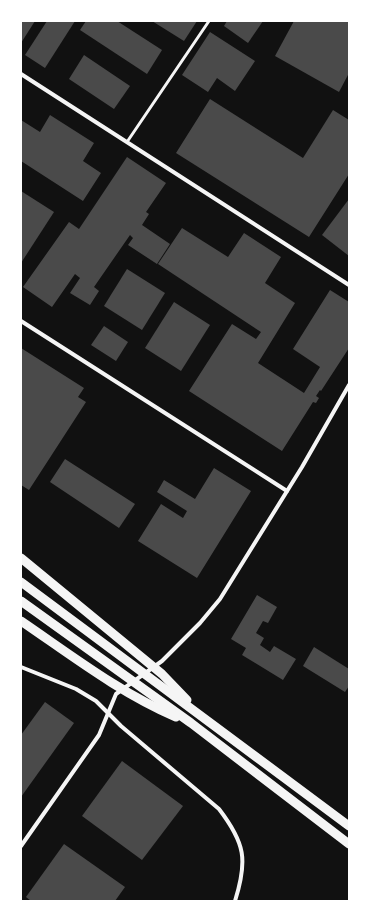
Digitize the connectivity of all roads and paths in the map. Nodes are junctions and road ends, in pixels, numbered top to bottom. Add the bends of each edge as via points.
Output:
1 (209, 21) edge
2 (21, 74) edge
3 (127, 142) junction
4 (349, 285) edge
5 (21, 321) edge
6 (349, 385) edge
7 (287, 491) junction
8 (21, 558) edge
9 (21, 582) edge
10 (21, 601) edge
11 (21, 621) edge
12 (21, 667) edge
13 (108, 713) junction
14 (199, 714) junction
15 (191, 723) junction
16 (349, 826) edge
17 (349, 844) edge
18 (21, 846) edge
19 (235, 901) edge

1 - 3 lane
2 - 3 street
3 - 4 street
5 - 7 street
6 - 7 street
7 - 13 street via 212,610 162,662 116,694
8 - 14 main road via 162,674
9 - 14 main road
10 - 15 main road
11 - 15 main road via 113,683 160,710
12 - 13 street via 83,692
13 - 18 street via 93,744
13 - 19 street via 208,798 229,822 242,848 243,858
14 - 16 main road
15 - 17 main road

